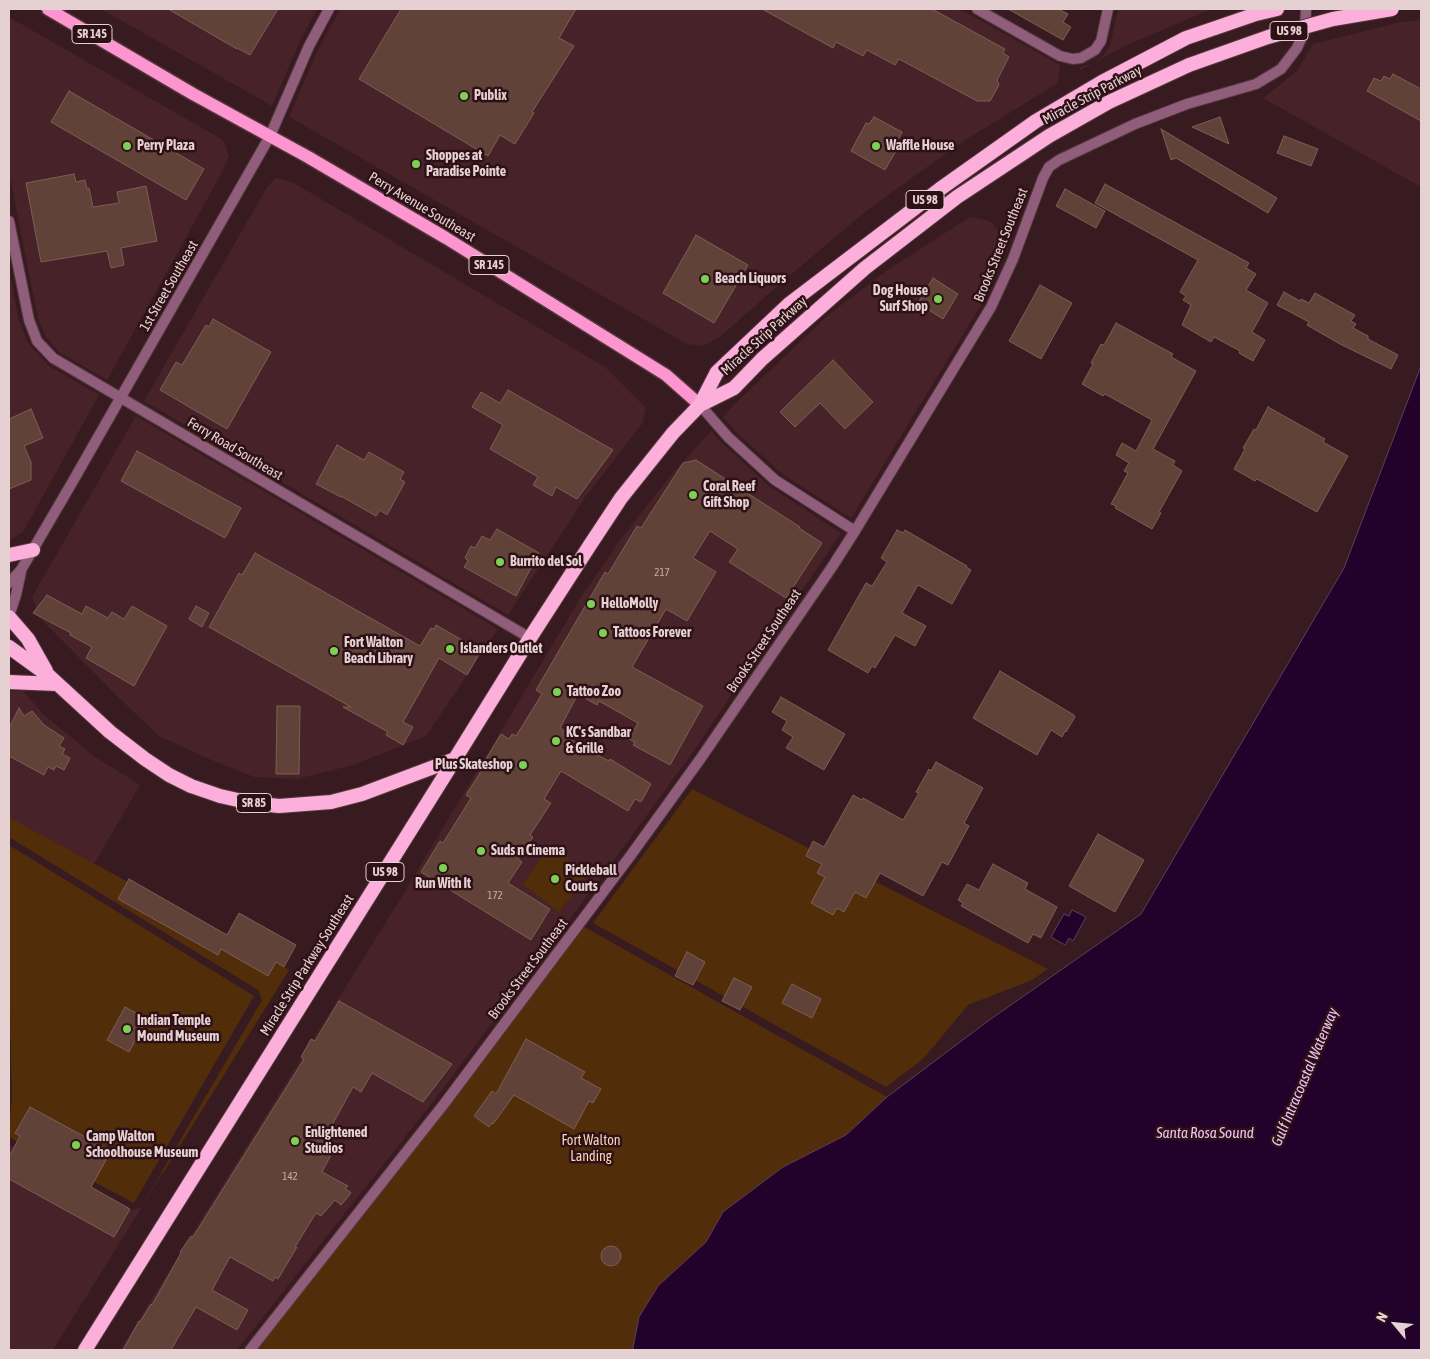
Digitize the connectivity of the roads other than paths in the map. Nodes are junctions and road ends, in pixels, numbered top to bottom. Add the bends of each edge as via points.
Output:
1 (48, 9) edge
2 (329, 9) edge
3 (977, 9) edge
4 (1108, 9) edge
5 (1277, 9) edge
6 (1306, 9) edge
7 (1392, 9) edge
8 (270, 136) junction
9 (9, 221) edge
10 (121, 398) junction
11 (700, 405) junction
12 (855, 532) junction
13 (33, 550) junction
14 (9, 555) edge
15 (22, 570) junction
16 (9, 584) edge
17 (9, 617) edge
18 (530, 638) junction
19 (9, 647) edge
20 (53, 680) junction
21 (9, 682) edge
22 (455, 759) junction
23 (85, 1350) edge
24 (250, 1350) edge

1 - 8 main road, Perry Avenue Southeast / SR 145
2 - 8 street, 1st Street Southeast via 309,46
3 - 4 street via 1060,56 1073,58 1081,58 1095,50 1101,41
5 - 11 highway, Miracle Strip Parkway / US 98 via 1186,38 1036,121 789,304 716,372
6 - 12 street, Brooks Street Southeast via 1305,30 1297,48 1281,68 1256,84 1134,124 1049,167 991,307
7 - 11 highway, Miracle Strip Parkway / US 98, bridge via 1268,37 1189,64 1109,102 1058,131 964,192 865,268 734,388
8 - 10 street, 1st Street Southeast
8 - 11 main road, Perry Avenue Southeast / SR 145 via 446,238 666,375
9 - 10 street, Ferry Road Southeast via 29,320 37,341 53,358
10 - 13 street, 1st Street Southeast
10 - 18 street, Ferry Road Southeast
11 - 12 street, Perry Avenue Southeast via 728,437 775,480
11 - 18 highway, Miracle Strip Parkway Southeast / US 98 via 621,498
12 - 24 street, Brooks Street Southeast via 631,855 444,1104
13 - 14 highway
13 - 15 street, 1st Street Southeast
15 - 16 street
15 - 17 street
17 - 20 highway, SR 85 via 28,639
18 - 22 highway, Miracle Strip Parkway Southeast / US 98
19 - 20 highway, SR 85
20 - 21 highway
20 - 22 highway, SR 85 via 110,732 169,775 220,796 251,803 279,806 331,802 362,794
22 - 23 highway, Miracle Strip Parkway Southeast / US 98

